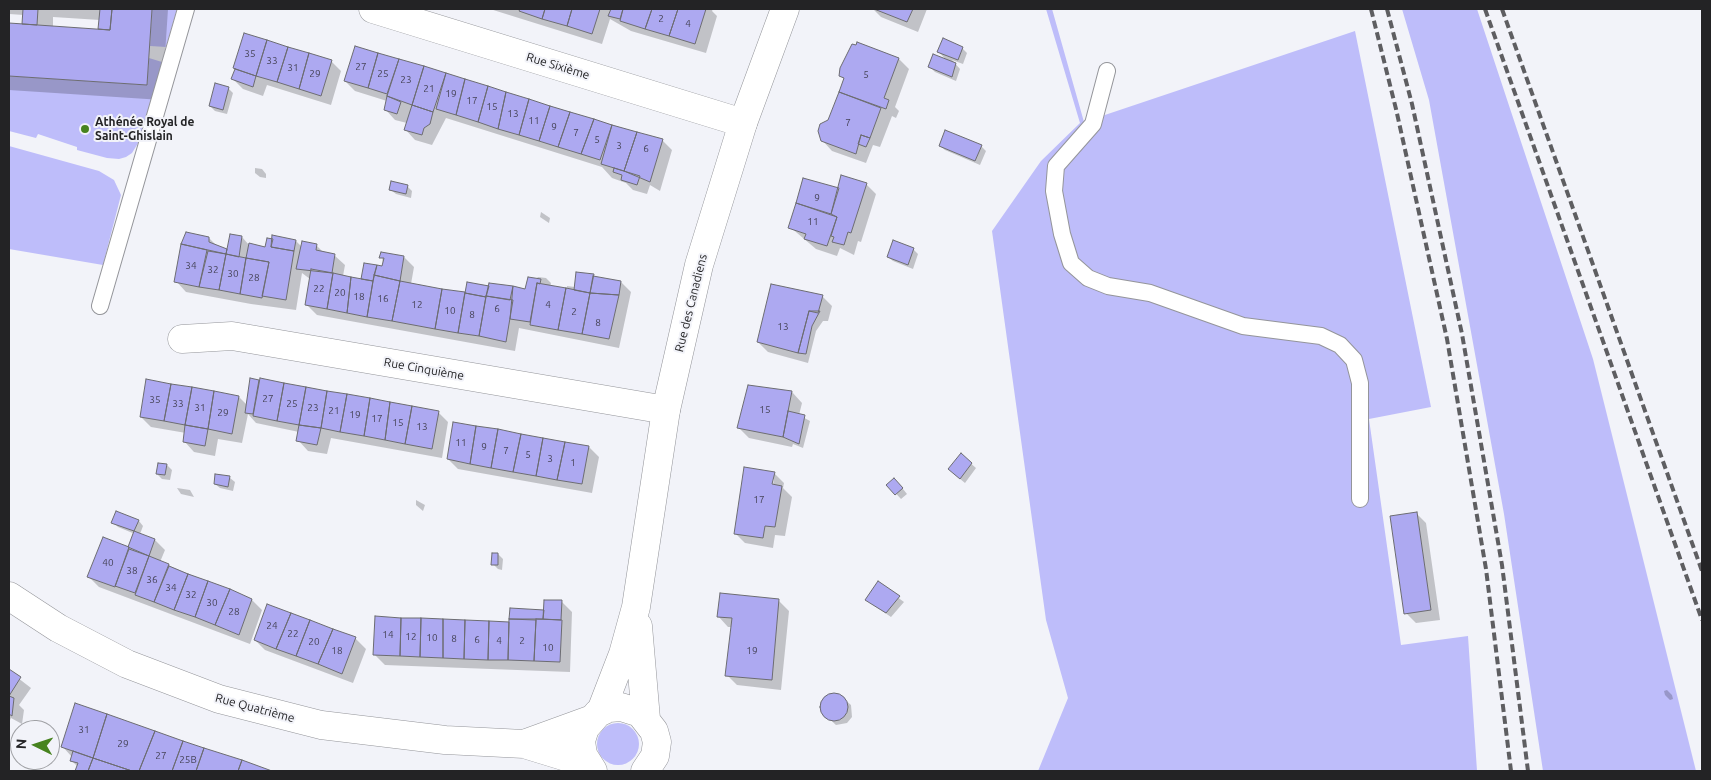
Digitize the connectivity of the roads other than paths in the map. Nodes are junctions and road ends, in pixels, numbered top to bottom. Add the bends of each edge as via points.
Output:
1 (186, 9) edge
2 (373, 9) edge
3 (785, 9) edge
4 (1107, 71) dead end
5 (743, 123) junction
6 (100, 306) dead end
7 (182, 339) dead end
8 (666, 410) junction
9 (1360, 499) dead end
10 (9, 596) edge
11 (636, 607) junction
12 (596, 716) junction
13 (646, 719) junction
14 (524, 744) junction
15 (590, 767) edge
16 (646, 771) edge

1 - 6 lane
2 - 5 street, Rue Sixième
3 - 5 street, Rue des Canadiens
4 - 9 lane via 1093,124 1056,166 1054,191 1071,263 1088,278 1108,286 1150,293 1243,326 1321,336 1340,345 1354,360 1360,383
5 - 8 street, Rue des Canadiens via 699,265
7 - 8 street, Rue Cinquième via 232,336
8 - 11 street, Rue des Canadiens
10 - 14 street, Rue Quatrième via 58,628 126,664 219,699 321,725 445,740
11 - 12 street, Rue des Canadiens via 623,654
11 - 13 street, Rue des Canadiens
12 - 13 street via 613,708 625,707
12 - 14 street, Rue Quatrième
12 - 15 street, Rue des Canadiens via 585,728 581,741
13 - 16 street, Rue des Canadiens via 654,731 656,742 655,756
14 - 15 street, Rue Quatrième

